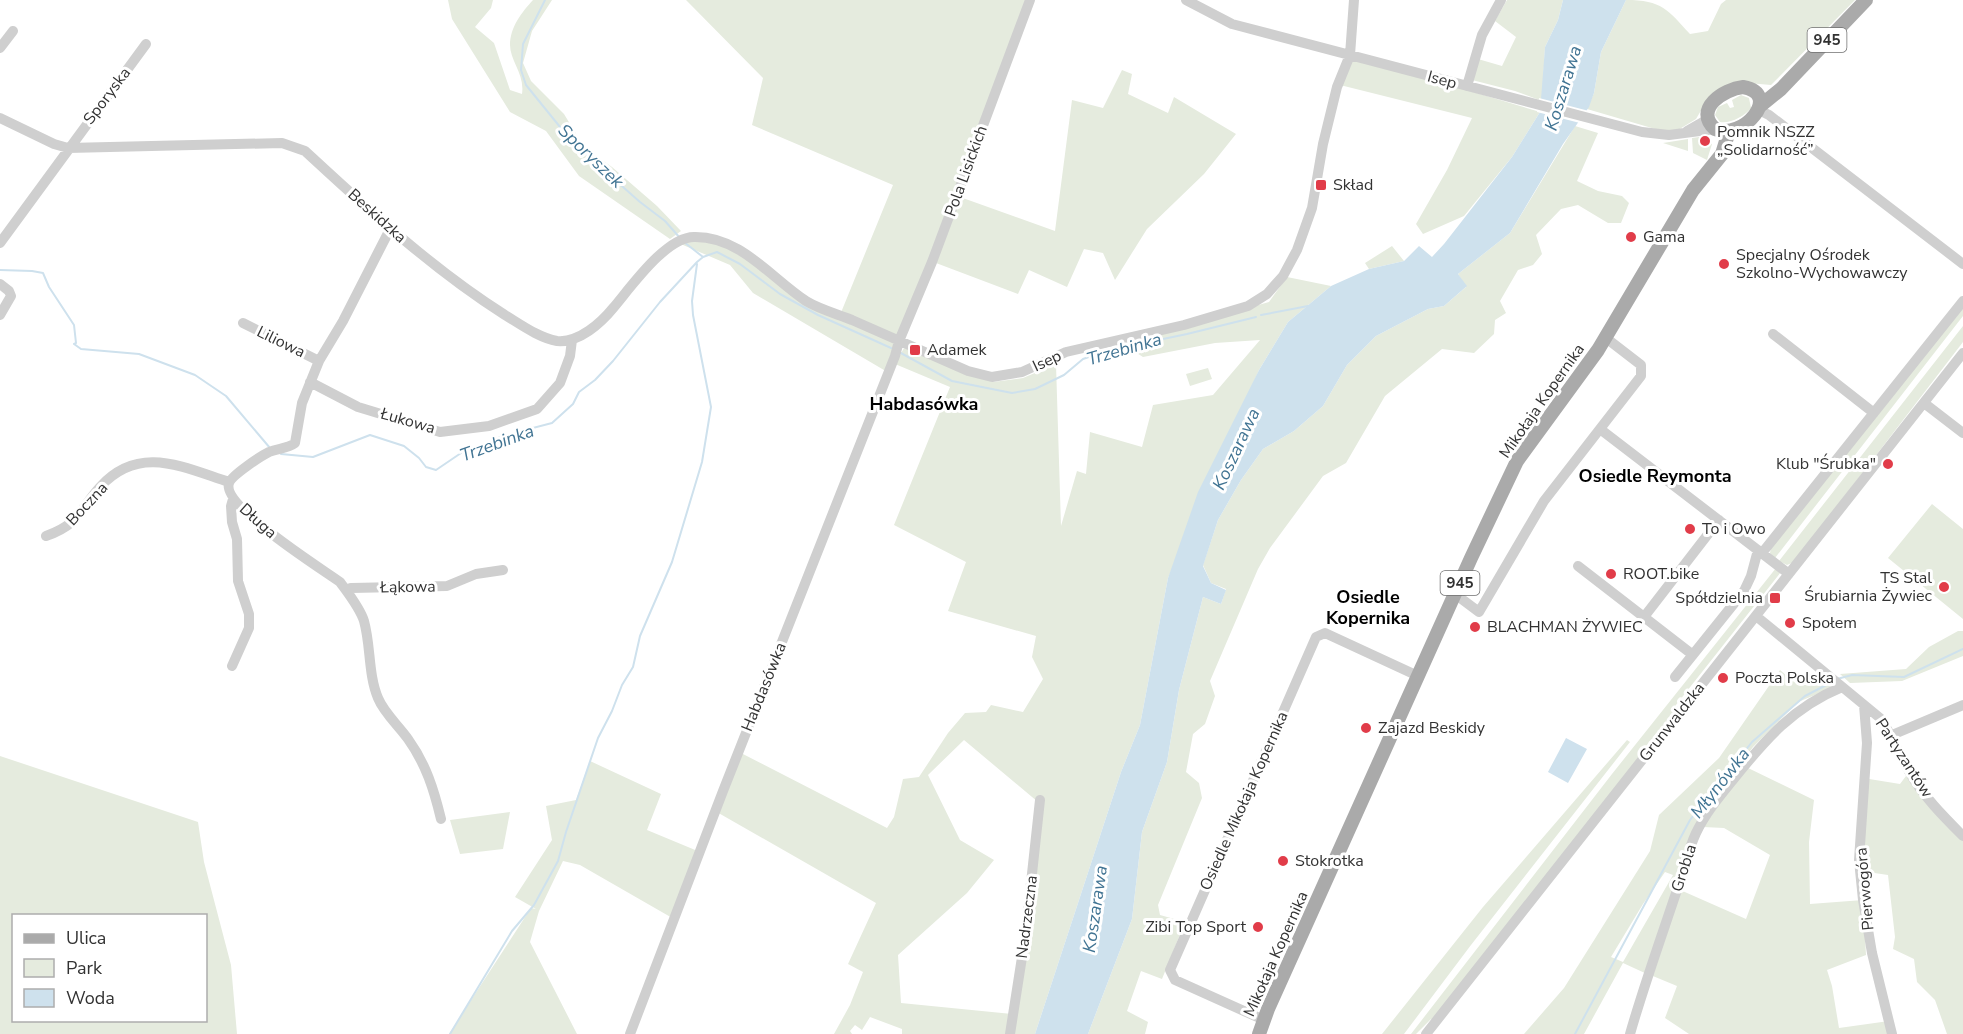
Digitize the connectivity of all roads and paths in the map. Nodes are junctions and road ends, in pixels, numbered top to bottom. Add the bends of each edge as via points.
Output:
1 (1030, 0) edge
2 (1186, 0) edge
3 (1354, 0) edge
4 (1501, 0) edge
5 (1866, 0) edge
6 (14, 31) dead end
7 (146, 44) dead end
8 (0, 48) edge
9 (1350, 56) junction
10 (1467, 86) junction
11 (1758, 103) junction
12 (0, 117) edge
13 (1717, 127) junction
14 (68, 148) junction
15 (392, 231) junction
16 (0, 243) edge
17 (1963, 264) edge
18 (0, 284) edge
19 (1963, 301) edge
20 (0, 315) edge
21 (243, 323) dead end
22 (1773, 333) dead end
23 (1606, 338) junction
24 (572, 340) junction
25 (899, 341) junction
26 (1963, 353) edge
27 (319, 361) junction
28 (310, 382) junction
29 (1924, 403) junction
30 (1874, 413) junction
31 (1600, 429) junction
32 (1963, 433) edge
33 (229, 482) junction
34 (233, 499) junction
35 (1719, 520) junction
36 (46, 536) dead end
37 (1760, 552) junction
38 (1578, 566) dead end
39 (503, 570) dead end
40 (1789, 574) junction
41 (346, 590) junction
42 (1455, 594) junction
43 (1756, 616) junction
44 (1644, 617) junction
45 (1693, 655) junction
46 (232, 666) dead end
47 (1418, 676) junction
48 (1675, 677) dead end
49 (1842, 687) junction
50 (1864, 705) junction
51 (1963, 705) edge
52 (1892, 735) junction
53 (1040, 800) dead end
54 (441, 819) dead end
55 (1963, 836) edge
56 (1264, 1020) junction
57 (630, 1034) edge
58 (1010, 1034) edge
59 (1259, 1034) edge
60 (1426, 1034) edge
61 (1630, 1034) edge
62 (1892, 1034) edge

1 - 25 street, Pola Lisickich
2 - 9 street via 1232,24
3 - 9 street, Isep
4 - 10 street via 1482,35
5 - 11 main road, 945 via 1788,81
6 - 8 street
7 - 14 street, Sporyska
9 - 10 street, Isep
9 - 25 street, Isep via 1337,87 1312,208 1297,250 1283,276 1267,294 1248,306 1075,350 1022,372 992,377 968,371
10 - 13 street, Isep via 1654,134 1673,135
11 - 13 main road, 945 via 1753,119
11 - 13 main road, 945 via 1752,90 1743,87 1725,93 1708,110
11 - 17 street via 1769,116
12 - 14 street, Beskidzka
13 - 23 main road, Mikołaja Kopernika / 945 via 1722,154 1693,190
14 - 15 street, Beskidzka via 282,143 305,151
14 - 16 street, Sporyska
15 - 24 street, Beskidzka via 464,289 528,329 556,341
15 - 27 street
18 - 20 street via 11,296
19 - 30 street
21 - 27 street, Liliowa
22 - 30 street
23 - 31 street via 1641,365 1642,370
23 - 42 main road, Mikołaja Kopernika / 945 via 1517,461
24 - 25 street, Isep via 605,318 657,258 680,240 706,238 742,250 807,302
24 - 28 street, Łukowa via 560,383 537,409 489,426 440,432 358,407
25 - 57 street, Habdasówka
26 - 29 street, Grunwaldzka
27 - 28 street
28 - 33 street via 295,443 273,451
29 - 32 street
29 - 40 street, Grunwaldzka
30 - 37 street
31 - 35 street
31 - 42 street via 1544,501 1479,612
33 - 34 street, Długa via 228,491
33 - 36 street, Boczna via 164,461 127,465 100,487 80,516 61,531
34 - 41 street, Długa via 275,537
34 - 46 street via 231,522 237,539 238,581 249,614 249,628
35 - 37 street
35 - 44 street
37 - 40 street
37 - 45 street via 1743,591
38 - 44 street
39 - 41 street, Łąkowa via 476,574 447,586
40 - 43 street, Grunwaldzka
41 - 54 street, Długa via 363,619 379,701 422,760
42 - 47 main road, Mikołaja Kopernika / 945
43 - 49 street, Partyzantów
43 - 60 street, Grunwaldzka
44 - 45 street
45 - 48 street
47 - 56 main road, Mikołaja Kopernika / 945
47 - 56 street, Osiedle Mikołaja Kopernika via 1325,633 1316,637 1311,647 1170,970 1175,980
49 - 50 street, Partyzantów
49 - 61 street, Grobla via 1818,697 1791,716 1753,753 1696,832
50 - 52 street, Partyzantów via 1880,717
50 - 62 street, Pierwogóra via 1867,743 1859,860 1872,953
51 - 52 street
52 - 55 street, Partyzantów via 1909,772
53 - 58 street, Nadrzeczna
56 - 59 main road, Mikołaja Kopernika / 945

